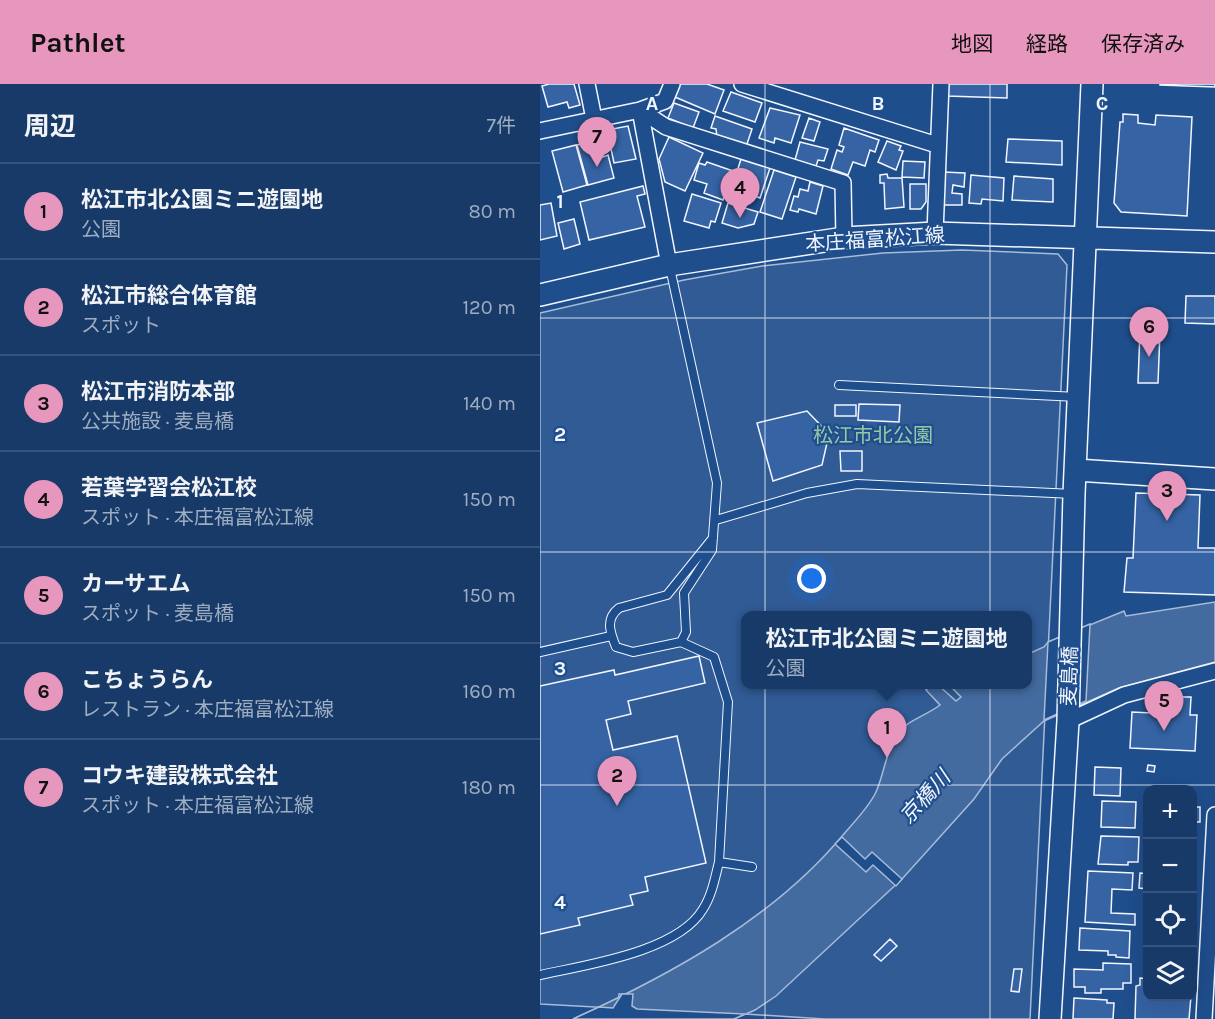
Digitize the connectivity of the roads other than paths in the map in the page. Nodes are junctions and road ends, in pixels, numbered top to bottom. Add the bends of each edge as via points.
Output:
1 (587, 84) edge
2 (672, 84) edge
3 (742, 84) edge
4 (941, 84) edge
5 (1092, 84) edge
6 (640, 110) junction
7 (594, 119) junction
8 (540, 131) edge
9 (937, 145) junction
10 (935, 233) junction
11 (1085, 236) junction
12 (844, 238) junction
13 (1215, 242) edge
14 (669, 265) junction
15 (540, 295) edge
16 (839, 385) dead end
17 (1080, 397) junction
18 (1076, 470) junction
19 (1215, 479) edge
20 (1074, 494) junction
21 (716, 520) junction
22 (713, 538) junction
23 (611, 636) junction
24 (681, 642) junction
25 (540, 651) edge
26 (1215, 670) edge
27 (1068, 721) junction
28 (1215, 815) edge
29 (719, 861) junction
30 (752, 867) dead end
31 (1213, 906) edge
32 (540, 975) edge
33 (1050, 1019) edge
34 (1204, 1019) edge

1 - 7 street
2 - 6 street via 665,102
3 - 9 street
4 - 9 street
5 - 11 street, 麦島橋
6 - 7 street
6 - 12 street via 666,127 843,183
6 - 14 street
7 - 8 street
9 - 10 street
10 - 11 street, 本庄福富松江線
10 - 12 street, 本庄福富松江線
11 - 13 street, 本庄福富松江線
11 - 17 street, 麦島橋
12 - 14 street, 本庄福富松江線
14 - 15 street, 本庄福富松江線
14 - 21 lane via 717,483
16 - 17 lane
17 - 18 street, 麦島橋
18 - 19 street
18 - 20 street, 麦島橋
20 - 21 lane via 857,484
20 - 27 street, 麦島橋
21 - 22 lane
22 - 23 lane via 667,595 614,612 609,624
22 - 24 lane via 712,550 684,593 686,632
23 - 24 lane via 616,647 633,652
23 - 25 lane
24 - 29 lane via 714,657 728,702
26 - 27 street via 1124,695
27 - 33 street, 麦島橋
28 - 31 street
29 - 30 lane
29 - 32 lane via 703,909 683,930 601,962
31 - 34 street

